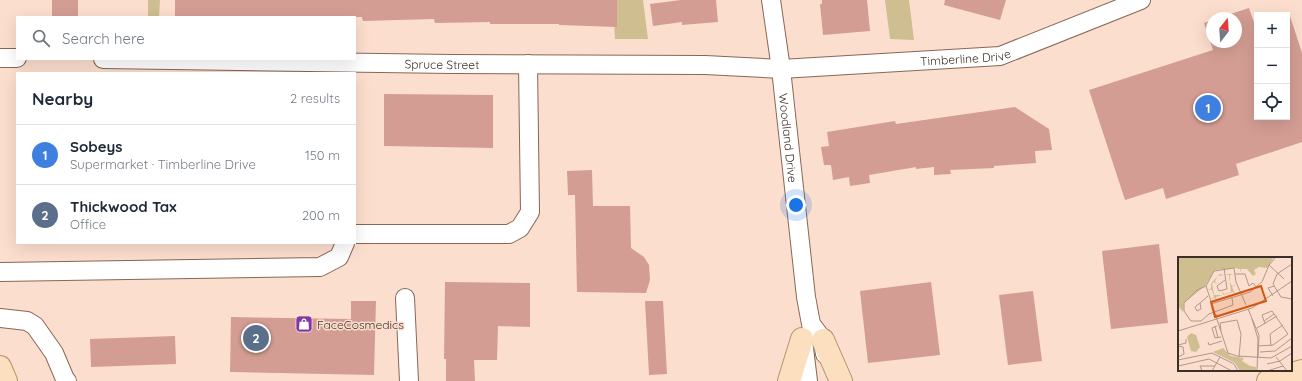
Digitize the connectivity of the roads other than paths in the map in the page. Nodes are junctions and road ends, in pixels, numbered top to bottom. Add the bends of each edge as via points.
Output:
1 (771, 0) edge
2 (1141, 0) edge
3 (0, 58) edge
4 (16, 58) edge
5 (130, 60) edge
6 (528, 64) junction
7 (345, 68) edge
8 (781, 69) junction
9 (356, 234) edge
10 (345, 244) edge
11 (0, 272) edge
12 (405, 298) dead end
13 (0, 318) edge
14 (812, 334) junction
15 (0, 367) edge
16 (1302, 371) edge
17 (6, 381) edge
18 (67, 381) edge
19 (409, 381) edge
20 (789, 381) edge
21 (808, 381) edge
22 (830, 381) edge
23 (841, 381) edge
24 (1268, 381) edge

1 - 8 street, Woodland Drive
2 - 8 street, Timberline Drive via 1000,56
3 - 4 street
5 - 7 street, Spruce Street
6 - 7 street, Spruce Street
6 - 8 street, Spruce Street via 705,65
6 - 9 street via 530,212 520,228 509,234
8 - 14 street, Woodland Drive
10 - 11 street via 339,257 320,267
12 - 19 street
13 - 18 street via 27,321 34,326 54,353
14 - 20 main road
14 - 21 street, Woodland Drive
14 - 22 street, Woodland Drive
14 - 23 main road
15 - 17 main road
16 - 24 main road

